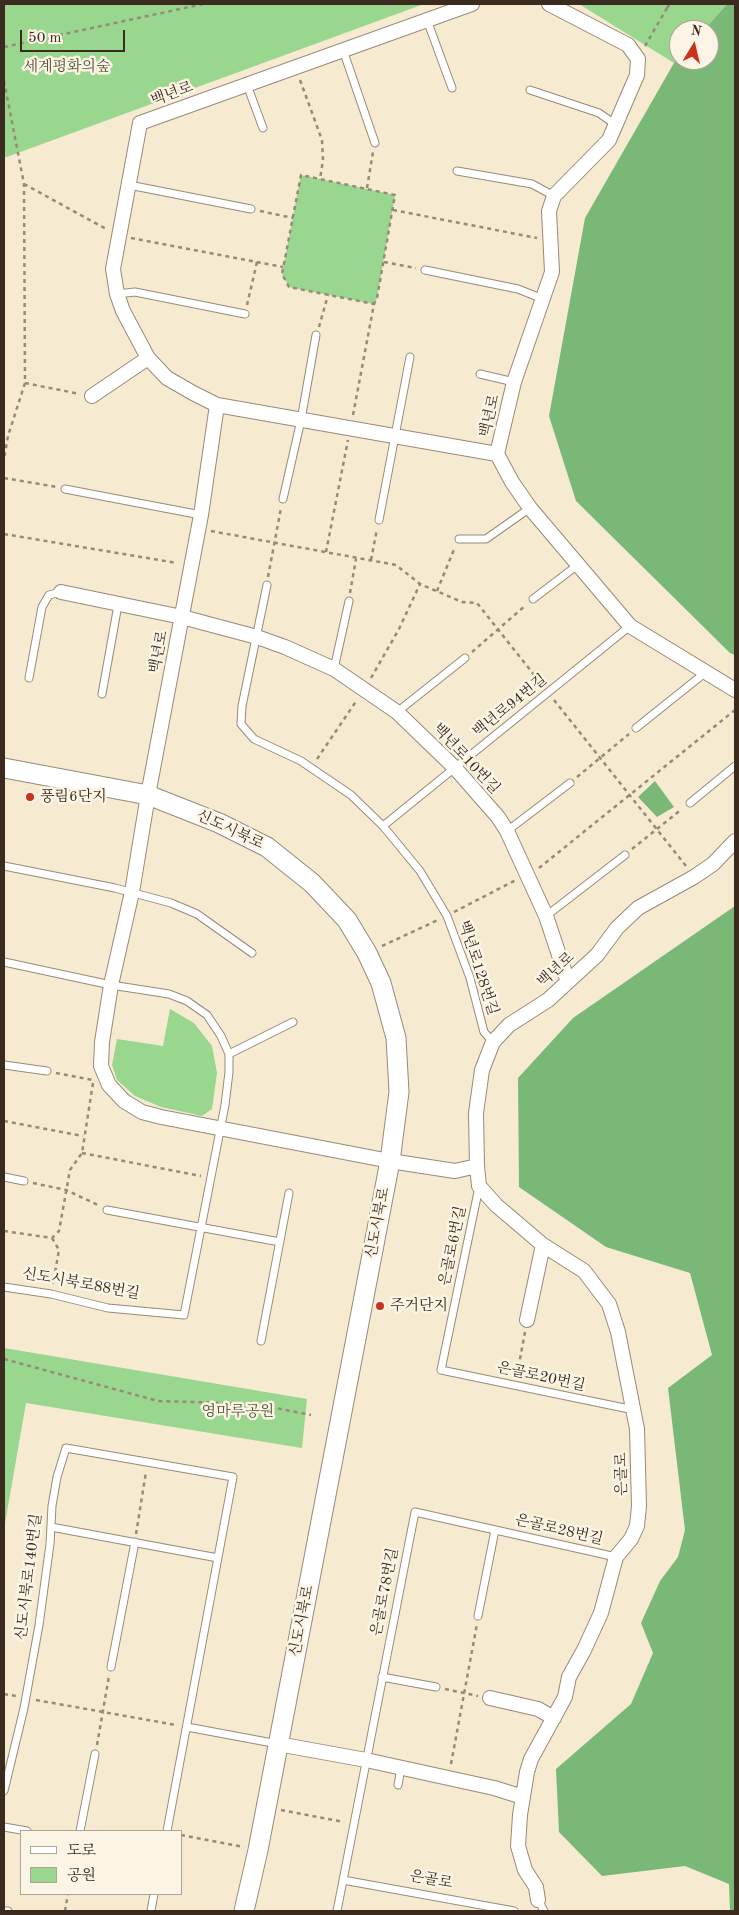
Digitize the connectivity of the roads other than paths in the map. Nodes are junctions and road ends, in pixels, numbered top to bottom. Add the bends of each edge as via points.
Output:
1 (472, 4) edge
2 (549, 4) edge
3 (427, 20) junction
4 (343, 50) junction
5 (247, 85) junction
6 (452, 88) dead end
7 (530, 90) dead end
8 (616, 125) junction
9 (263, 128) dead end
10 (375, 143) road end
11 (457, 171) dead end
12 (128, 185) junction
13 (554, 196) junction
14 (251, 209) road end
15 (425, 270) road end
16 (117, 294) junction
17 (543, 299) junction
18 (245, 314) road end
19 (316, 335) road end
20 (410, 357) dead end
21 (148, 358) junction
22 (480, 374) dead end
23 (514, 382) junction
24 (92, 396) road end
25 (218, 405) junction
26 (301, 420) junction
27 (395, 436) junction
28 (497, 454) junction
29 (66, 488) road end
30 (283, 499) road end
31 (530, 508) junction
32 (201, 516) junction
33 (379, 520) road end
34 (459, 539) road end
35 (579, 564) junction
36 (267, 585) road end
37 (61, 592) joint
38 (533, 599) road end
39 (349, 601) road end
40 (118, 605) junction
41 (182, 617) junction
42 (630, 626) junction
43 (257, 637) junction
44 (465, 658) road end
45 (334, 669) junction
46 (706, 672) junction
47 (29, 678) dead end
48 (735, 690) edge
49 (102, 694) dead end
50 (397, 712) junction
51 (636, 728) road end
52 (735, 766) edge
53 (4, 768) edge
54 (455, 768) junction
55 (570, 783) road end
56 (148, 795) junction
57 (690, 803) road end
58 (383, 826) junction
59 (507, 831) junction
60 (735, 841) edge
61 (625, 855) road end
62 (4, 866) edge
63 (132, 892) junction
64 (546, 916) junction
65 (252, 953) dead end
66 (4, 962) edge
67 (568, 982) junction
68 (111, 985) junction
69 (293, 1022) dead end
70 (493, 1042) junction
71 (229, 1054) junction
72 (4, 1065) edge
73 (47, 1071) road end
74 (220, 1128) junction
75 (390, 1161) junction
76 (476, 1166) junction
77 (4, 1177) edge
78 (24, 1181) road end
79 (479, 1186) junction
80 (289, 1193) dead end
81 (107, 1210) road end
82 (201, 1228) junction
83 (280, 1242) junction
84 (543, 1245) junction
85 (4, 1287) edge
86 (527, 1320) road end
87 (261, 1341) dead end
88 (441, 1370) joint
89 (635, 1410) junction
90 (415, 1512) joint
91 (51, 1527) junction
92 (496, 1530) junction
93 (135, 1542) junction
94 (616, 1557) junction
95 (218, 1558) junction
96 (478, 1616) road end
97 (111, 1667) road end
98 (382, 1677) junction
99 (436, 1687) road end
100 (490, 1698) road end
101 (554, 1718) junction
102 (187, 1727) junction
103 (278, 1744) junction
104 (95, 1754) road end
105 (366, 1760) junction
106 (401, 1768) junction
107 (398, 1785) dead end
108 (4, 1791) edge
109 (523, 1797) junction
110 (4, 1827) edge
111 (21, 1830) edge
112 (80, 1830) edge
113 (167, 1830) edge
114 (342, 1880) junction
115 (154, 1895) edge
116 (541, 1906) edge
117 (4, 1910) edge
118 (8, 1911) edge
119 (151, 1911) edge
120 (244, 1911) edge
121 (337, 1911) edge
122 (514, 1911) edge

1 - 3 street, 백년로
2 - 8 street via 628,45 638,59 637,75
3 - 4 street, 백년로
3 - 6 lane
4 - 5 street, 백년로
4 - 10 lane
5 - 9 lane
5 - 12 street, 백년로 via 140,123
7 - 8 lane via 599,113
8 - 13 street via 609,140
11 - 13 lane via 532,184
12 - 14 lane
12 - 16 street, 백년로 via 113,269
13 - 17 street, 백년로 via 549,211 552,272
15 - 17 lane via 518,289
16 - 18 lane via 135,292
16 - 21 street, 백년로
17 - 23 street, 백년로
19 - 26 lane
20 - 27 lane
21 - 24 street
21 - 25 street, 백년로 via 167,378
22 - 23 lane, 백년로
23 - 28 street, 백년로
25 - 26 street
25 - 32 street, 백년로
26 - 27 street
26 - 30 lane
27 - 28 street
27 - 33 lane
28 - 31 street, 백년로
29 - 32 lane
31 - 34 lane via 486,539
31 - 35 street, 백년로
32 - 41 street, 백년로
35 - 38 lane
35 - 42 street, 백년로
36 - 43 lane
37 - 40 street, 백년로10번길
37 - 47 lane via 49,595 42,607
39 - 45 lane
40 - 41 street, 백년로10번길
40 - 49 lane
41 - 43 street, 백년로10번길
41 - 56 street, 백년로
42 - 46 street, 백년로
42 - 54 lane, 백년로94번길
43 - 45 street, 백년로10번길
43 - 58 lane, 백년로128번길 via 241,724 254,739 301,761 351,795
44 - 50 lane
45 - 50 street, 백년로10번길
46 - 48 street, 백년로
46 - 51 lane
50 - 54 street, 백년로10번길
52 - 57 lane
53 - 56 street, 신도시북로
54 - 58 lane, 백년로94번길
54 - 59 street, 백년로10번길
55 - 59 lane
56 - 63 street
56 - 75 street, 신도시북로 via 220,823 267,847 312,883 347,920 381,983 396,1038 399,1092
58 - 70 lane, 백년로128번길 via 420,871 447,916 470,978 484,1032
59 - 64 street, 백년로10번길
60 - 67 street, 백년로 via 713,864 638,908 597,955
61 - 64 lane
62 - 63 lane
63 - 65 lane via 197,914
63 - 68 street
64 - 67 street, 백년로10번길
66 - 68 lane, 신도시북로88번길
67 - 70 street, 백년로
68 - 71 lane, 신도시북로88번길 via 169,994 187,1001 207,1016
68 - 74 street via 101,1066 109,1085 124,1101 142,1112
69 - 71 lane
70 - 76 street, 백년로 via 482,1070 476,1112
71 - 74 lane, 신도시북로88번길
72 - 73 lane
74 - 75 street
74 - 82 lane, 신도시북로88번길
75 - 76 street via 455,1171
75 - 103 street, 신도시북로
76 - 79 street
77 - 78 lane
79 - 84 street, 은골로
79 - 88 lane, 은골로6번길
80 - 83 lane
81 - 82 lane
82 - 83 lane
82 - 85 lane, 신도시북로88번길 via 184,1315 108,1308
83 - 87 lane
84 - 86 street
84 - 89 street, 은골로 via 584,1271 609,1304
88 - 89 lane, 은골로20번길
89 - 94 street, 은골로 via 637,1526
90 - 92 lane, 은골로28번길
90 - 98 lane, 은골로78번길
91 - 93 lane
91 - 95 lane, 신도시북로140번길 via 57,1477 66,1448 233,1477
91 - 108 lane, 신도시북로140번길 via 39,1625
92 - 94 lane, 은골로28번길
92 - 96 lane, 은골로28번길
93 - 95 lane
93 - 97 lane
94 - 101 street, 은골로 via 600,1613 569,1677 565,1697
95 - 102 lane, 신도시북로140번길
98 - 99 lane
98 - 105 lane, 은골로78번길
100 - 101 street via 538,1709
101 - 109 street, 은골로 via 531,1759
102 - 103 lane
102 - 113 lane, 신도시북로140번길
103 - 105 street
103 - 120 street, 신도시북로
104 - 112 lane
105 - 106 street
105 - 114 lane
106 - 107 lane
106 - 109 street
109 - 116 street, 은골로 via 518,1846
110 - 111 lane
114 - 121 lane
114 - 122 lane, 은골로
115 - 119 lane
117 - 118 lane

